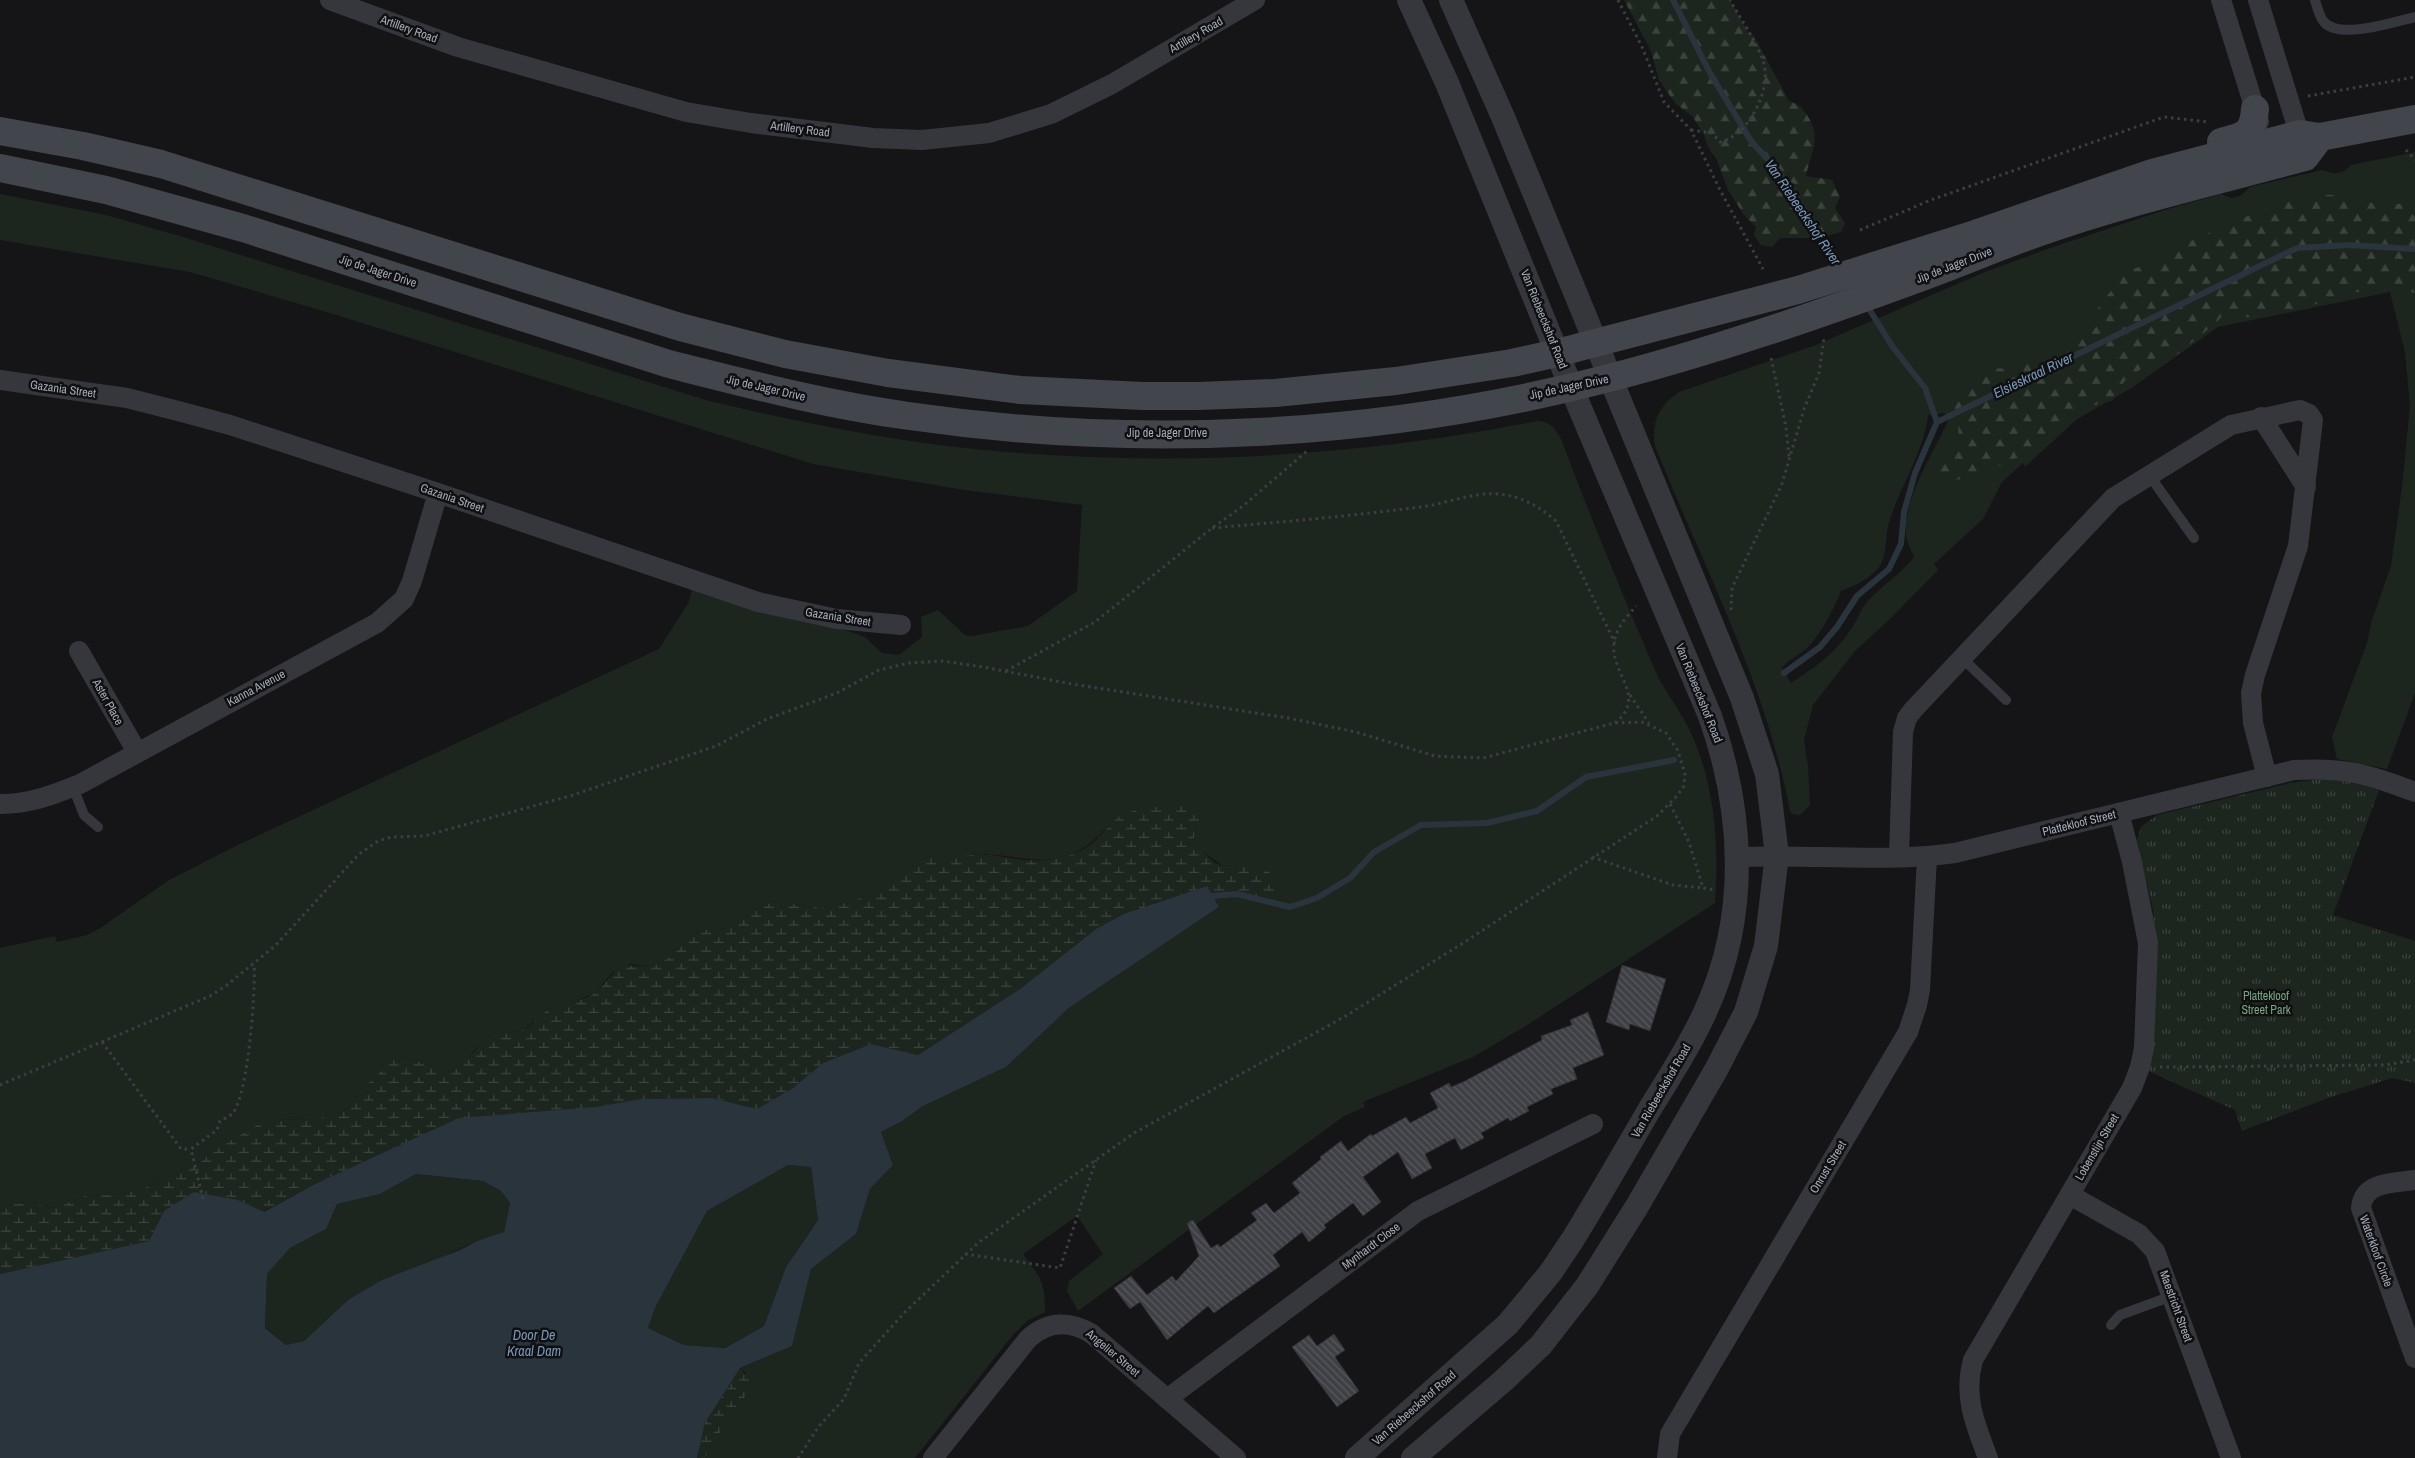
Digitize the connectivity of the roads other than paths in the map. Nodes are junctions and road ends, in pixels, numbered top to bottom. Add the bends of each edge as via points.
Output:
1 (330, 0) edge
2 (1255, 0) edge
3 (1409, 0) edge
4 (1451, 0) edge
5 (2220, 0) edge
6 (2258, 0) edge
7 (2315, 0) edge
8 (1228, 7) edge
9 (2415, 17) edge
10 (2255, 109) junction
11 (2415, 119) edge
12 (0, 131) edge
13 (2308, 143) junction
14 (2267, 155) junction
15 (0, 168) edge
16 (1974, 234) junction
17 (1916, 266) junction
18 (1596, 343) junction
19 (1557, 353) junction
20 (1611, 378) junction
21 (0, 380) edge
22 (1571, 387) junction
23 (2261, 416) junction
24 (2149, 475) junction
25 (2306, 487) junction
26 (438, 494) junction
27 (2194, 538) dead end
28 (901, 625) dead end
29 (80, 651) dead end
30 (1962, 658) junction
31 (2006, 700) dead end
32 (137, 752) junction
33 (2267, 777) junction
34 (73, 787) junction
35 (2415, 792) edge
36 (0, 804) edge
37 (2119, 814) junction
38 (98, 827) dead end
39 (1778, 855) junction
40 (1899, 856) junction
41 (1737, 857) junction
42 (1927, 857) junction
43 (1593, 1124) dead end
44 (2415, 1180) edge
45 (2070, 1195) junction
46 (2172, 1296) junction
47 (2111, 1325) dead end
48 (2415, 1358) edge
49 (1167, 1399) junction
50 (933, 1458) edge
51 (1236, 1458) edge
52 (1357, 1458) edge
53 (1413, 1458) edge
54 (1667, 1458) edge
55 (1988, 1458) edge
56 (2231, 1458) edge

1 - 8 street, Artillery Road via 458,47 686,112 873,138 922,140 989,133 1052,114 1112,84
2 - 8 street, Artillery Road
3 - 19 street, Van Riebeeckshof Road
4 - 18 street via 1483,69
5 - 10 street
6 - 13 street
7 - 9 lane via 2324,23 2335,30 2359,29
10 - 14 street
10 - 16 main road via 2254,124 2242,136 2123,170 2024,204
11 - 13 main road, Jip de Jager Drive
12 - 19 main road, Jip de Jager Drive via 83,146 170,167 697,332 836,364 944,382 1064,393 1143,396 1245,394 1406,380
13 - 14 main road, Jip de Jager Drive
14 - 16 main road, Jip de Jager Drive via 2152,174
14 - 17 main road, Jip de Jager Drive via 2124,206
15 - 22 main road, Jip de Jager Drive via 106,190 234,226 669,364 780,391 910,416 1047,430 1224,433 1382,420 1479,406
16 - 17 main road, Jip de Jager Drive
17 - 18 main road, Jip de Jager Drive via 1798,290
17 - 20 main road, Jip de Jager Drive via 1820,326 1710,350
18 - 19 main road, Jip de Jager Drive
18 - 20 street
19 - 22 street, Van Riebeeckshof Road
20 - 22 main road, Jip de Jager Drive
20 - 39 street via 1732,671 1761,750
21 - 26 street, Gazania Street via 126,398 182,412
22 - 41 street, Van Riebeeckshof Road via 1718,738 1734,810
23 - 24 street via 2221,430
23 - 25 street
23 - 25 street via 2294,410 2307,412 2311,417
24 - 27 lane
24 - 30 street via 2105,505
25 - 33 street via 2298,546 2251,692 2254,723
26 - 28 street, Gazania Street via 758,602 837,619
26 - 32 street, Kanna Avenue via 412,580 404,600 392,612
29 - 32 street, Aster Place
30 - 31 lane
30 - 40 street via 1913,710 1904,726
32 - 34 street, Kanna Avenue
33 - 35 street, Plattekloof Street via 2294,770 2331,769 2357,772
33 - 37 street, Plattekloof Street
34 - 36 street, Kanna Avenue via 25,803
34 - 38 lane via 84,815
37 - 42 street, Plattekloof Street
37 - 45 street, Lobenstijn Street via 2148,943 2144,1048 2132,1088
39 - 40 street, Plattekloof Street
39 - 41 street, Plattekloof Street
39 - 53 street via 1766,946 1746,1012 1716,1070 1612,1248 1588,1286 1541,1346
40 - 42 street, Plattekloof Street
41 - 52 street, Van Riebeeckshof Road via 1733,922 1706,1011 1573,1239 1551,1272 1508,1324
42 - 54 street, Onrust Street via 1920,990 1908,1032 1670,1434
43 - 49 street, Mynhardt Close via 1414,1214
44 - 48 street, Waterkloof Circle via 2371,1188 2363,1195 2361,1208
45 - 46 street, Maestricht Street via 2146,1239 2155,1251
45 - 55 street, Lobenstijn Street via 1973,1360 1969,1375 1970,1406
46 - 47 lane via 2120,1316
46 - 56 street, Maestricht Street
49 - 50 street, Angelier Street via 1084,1328 1053,1325 1028,1339
49 - 51 street, Angelier Street

